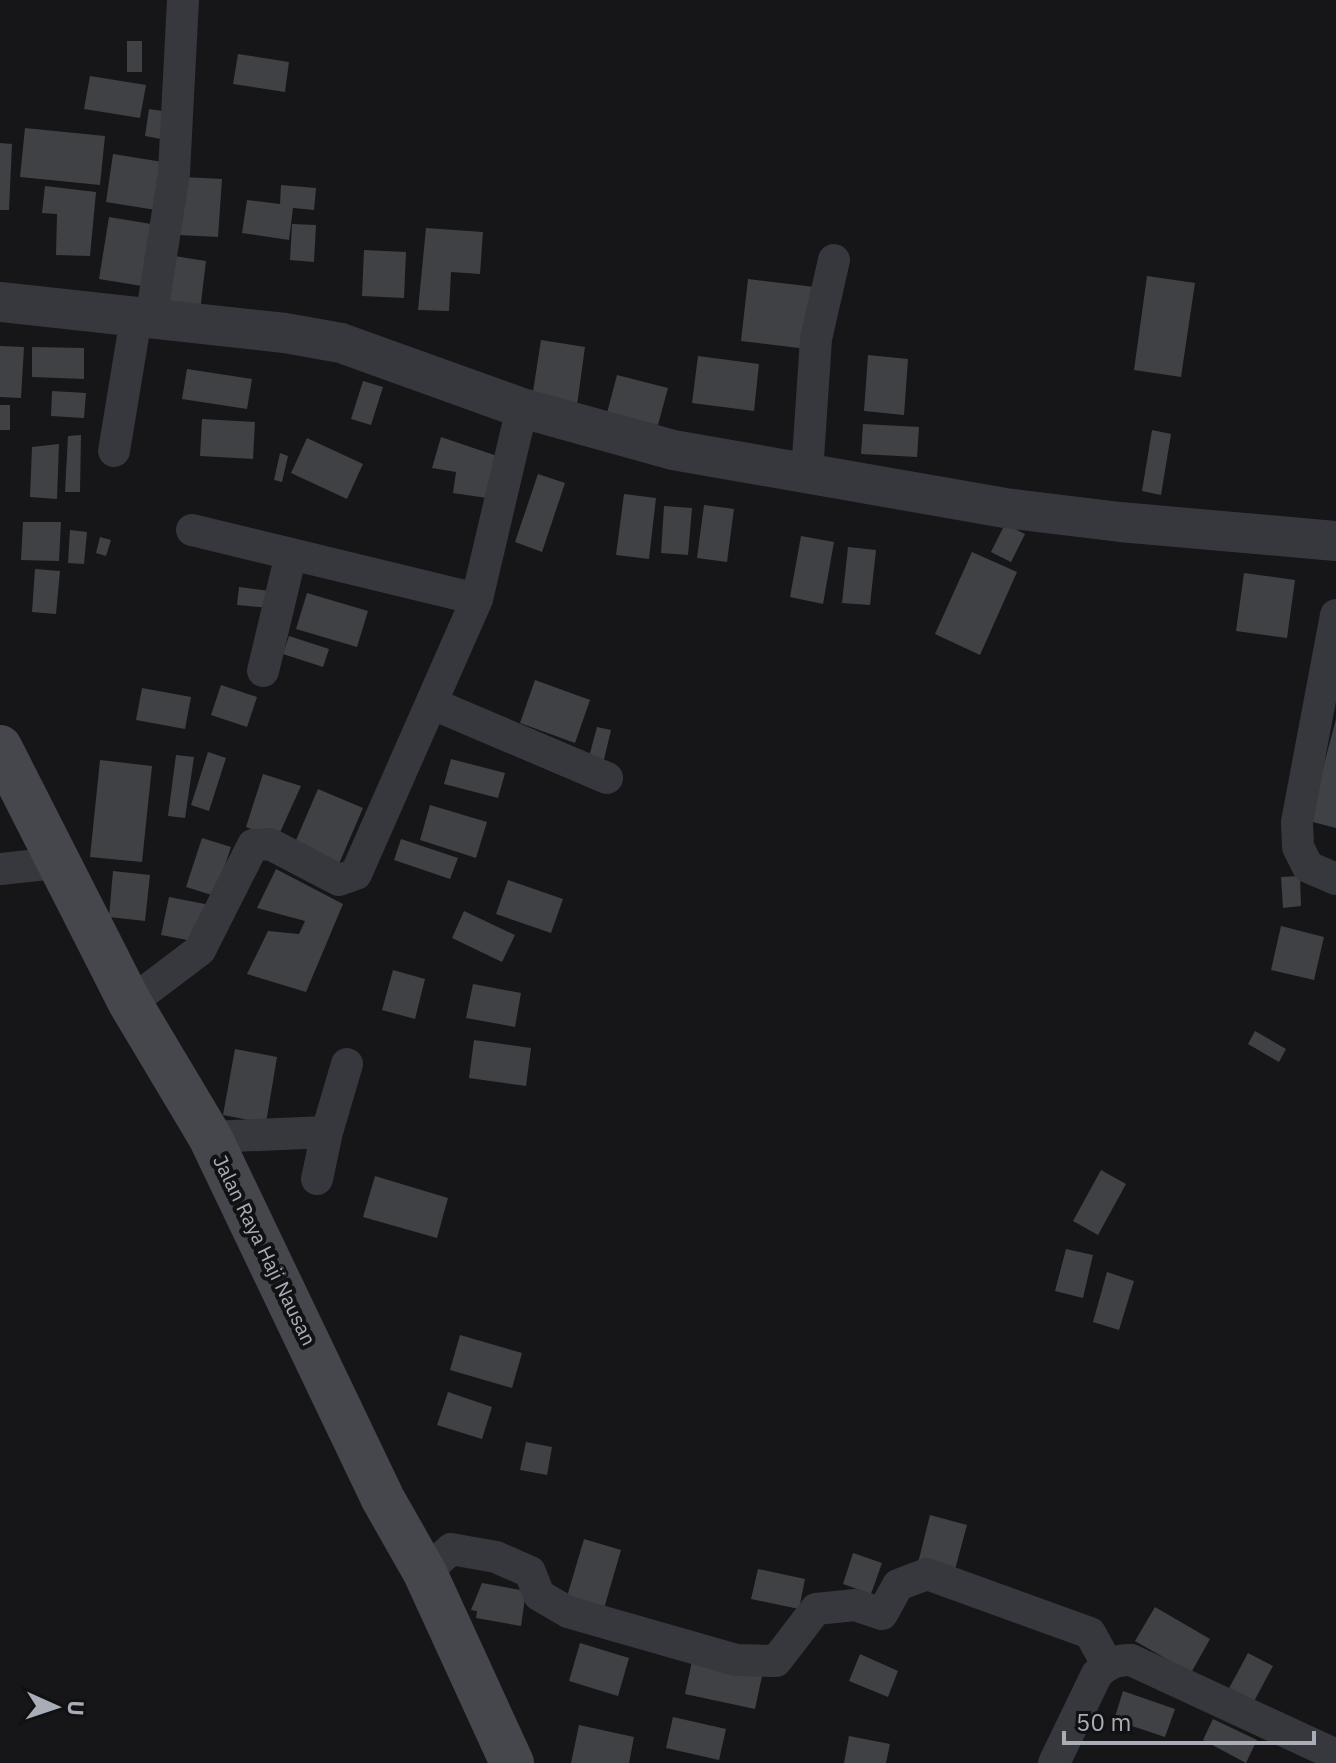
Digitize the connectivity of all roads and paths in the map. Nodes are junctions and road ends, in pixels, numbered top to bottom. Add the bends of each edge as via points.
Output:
1 (183, 0) edge
2 (834, 260) dead end
3 (0, 302) edge
4 (144, 318) junction
5 (522, 408) junction
6 (114, 451) dead end
7 (807, 473) junction
8 (192, 530) dead end
9 (1336, 541) edge
10 (291, 554) junction
11 (477, 599) junction
12 (1336, 615) edge
13 (263, 671) dead end
14 (433, 704) junction
15 (0, 747) edge
16 (607, 778) dead end
17 (56, 863) junction
18 (0, 869) edge
19 (1336, 879) edge
20 (130, 1003) junction
21 (347, 1064) dead end
22 (327, 1132) junction
23 (210, 1137) junction
24 (317, 1179) dead end
25 (425, 1573) junction
26 (1107, 1664) junction
27 (1336, 1755) edge
28 (513, 1762) edge
29 (1054, 1763) edge

1 - 4 street via 174,173
2 - 7 street via 816,339
3 - 4 street
4 - 5 street via 341,343
4 - 6 street
5 - 7 street via 673,450
5 - 11 street
7 - 9 street via 1005,508
8 - 10 street
10 - 11 street
10 - 13 street
11 - 14 street
12 - 19 street via 1297,822 1298,847 1308,867
14 - 16 street
14 - 20 street via 356,874 339,880 270,844 253,845 200,950
15 - 17 main road, Jalan Raya Haji Nausan
17 - 18 street
17 - 20 main road, Jalan Raya Haji Nausan
20 - 23 main road, Jalan Raya Haji Nausan
21 - 22 street
22 - 23 street
22 - 24 street
23 - 25 main road, Jalan Raya Haji Nausan via 383,1499
25 - 26 street via 451,1549 496,1557 530,1572 539,1595 568,1612 736,1660 776,1661 816,1609 855,1605 882,1614 898,1585 927,1574 1090,1633
25 - 28 main road, Jalan Raya Haji Nausan
26 - 27 street via 1131,1660
26 - 29 street via 1097,1674

